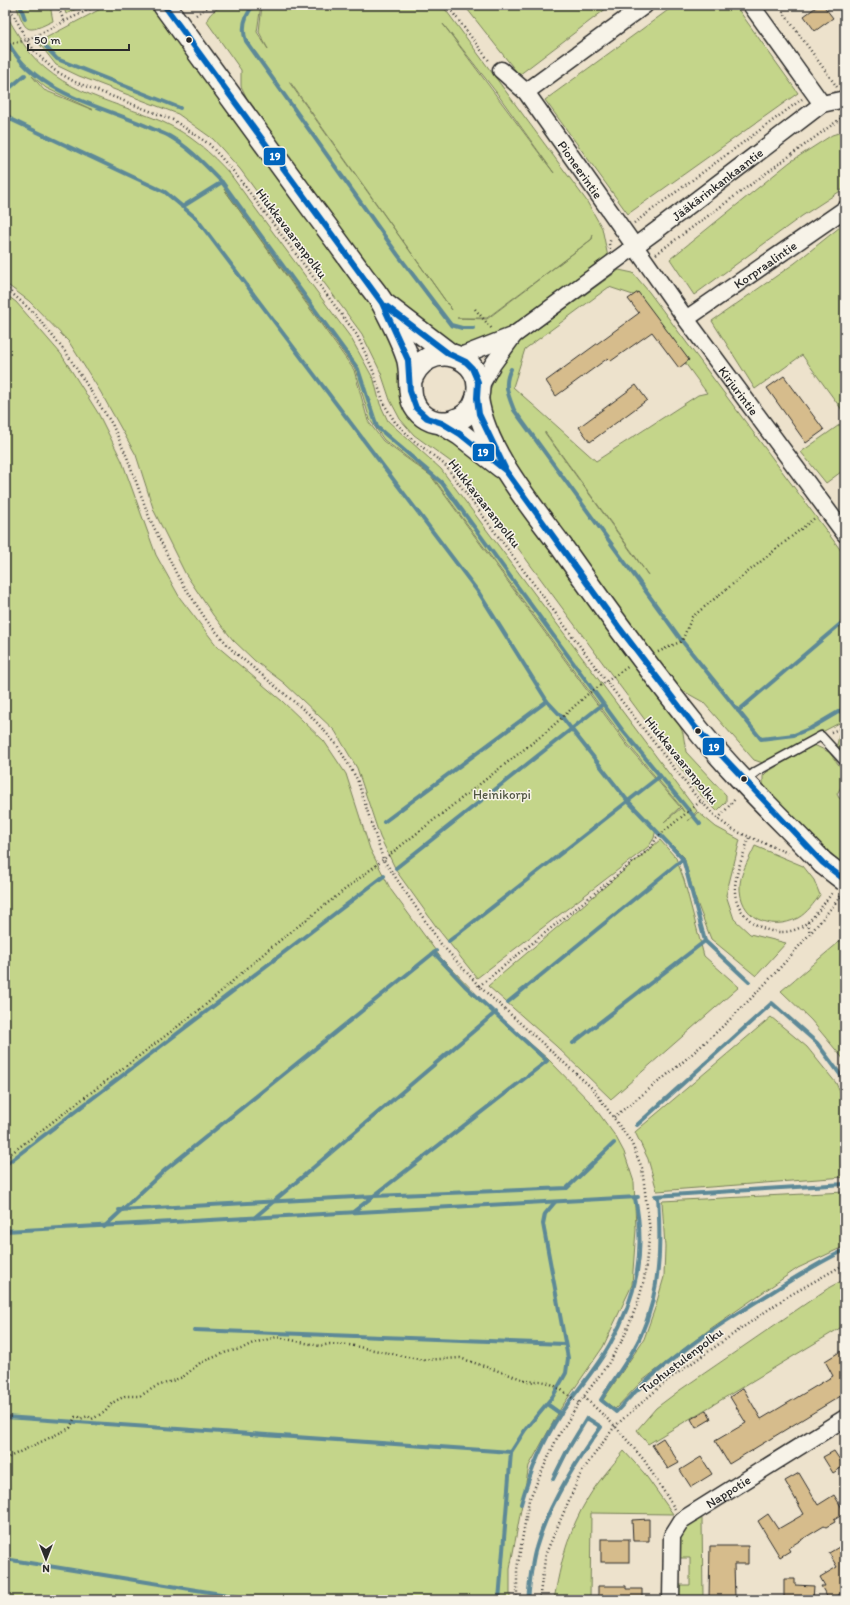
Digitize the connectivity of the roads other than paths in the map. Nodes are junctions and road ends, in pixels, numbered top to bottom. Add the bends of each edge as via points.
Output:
1 (164, 5) edge
2 (645, 5) edge
3 (751, 5) edge
4 (501, 70) dead end
5 (526, 92) junction
6 (843, 99) edge
7 (822, 104) junction
8 (845, 209) edge
9 (634, 247) junction
10 (382, 303) junction
11 (686, 319) junction
12 (514, 335) junction
13 (454, 356) junction
14 (410, 382) junction
15 (478, 394) junction
16 (442, 423) junction
17 (506, 471) junction
18 (845, 534) edge
19 (845, 762) edge
20 (740, 790) junction
21 (845, 880) edge
22 (845, 1418) edge
23 (671, 1600) edge

1 - 10 main road
2 - 5 street
3 - 7 street
4 - 5 street, Pioneerintie
5 - 9 street, Pioneerintie via 617,234
6 - 7 street
7 - 9 street, Jääkärinkankaantie
8 - 11 street, Korpraalintie
9 - 11 street, Kirjurintie
9 - 12 street, Jääkärinkankaantie
10 - 13 main road
10 - 14 main road via 408,360
11 - 18 street, Kirjurintie
12 - 13 street, Jääkärinkankaantie
12 - 15 street, Jääkärinkankaantie
13 - 14 main road via 432,356 424,360
13 - 15 main road via 472,368 478,382
14 - 16 main road via 412,400 416,408 427,418
15 - 16 main road via 470,411 464,416
15 - 17 main road via 479,414
16 - 17 main road
17 - 20 main road
19 - 20 lane via 821,736 757,771
20 - 21 main road, bridge
22 - 23 street, Nappotie via 682,1520 672,1536

